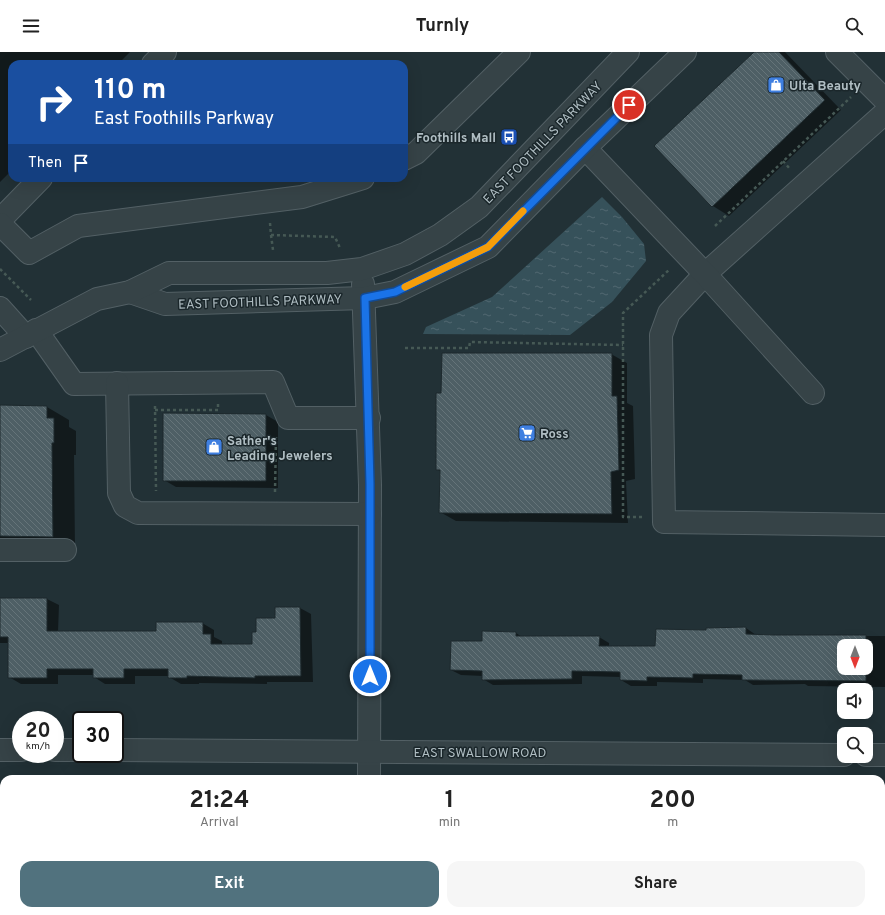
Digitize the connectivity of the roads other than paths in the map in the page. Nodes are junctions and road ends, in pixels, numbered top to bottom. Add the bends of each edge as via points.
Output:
1 (165, 52) edge
2 (519, 52) edge
3 (628, 52) edge
4 (685, 52) edge
5 (837, 52) edge
6 (157, 60) edge
7 (885, 100) edge
8 (885, 113) edge
9 (585, 148) junction
10 (408, 157) edge
11 (37, 182) edge
12 (350, 182) edge
13 (0, 220) edge
14 (0, 224) edge
15 (362, 269) junction
16 (705, 274) junction
17 (130, 292) junction
18 (365, 298) junction
19 (0, 308) edge
20 (31, 333) junction
21 (0, 350) edge
22 (117, 384) junction
23 (813, 393) dead end
24 (369, 418) junction
25 (370, 514) junction
26 (885, 525) edge
27 (0, 550) edge
28 (66, 550) dead end
29 (0, 750) edge
30 (12, 750) edge
31 (124, 750) edge
32 (370, 752) junction
33 (837, 755) edge
34 (873, 755) edge
35 (885, 755) edge
36 (369, 775) edge

1 - 6 street
2 - 10 street via 416,153
3 - 15 street, EAST FOOTHILLS PARKWAY via 479,207 440,235 405,254
4 - 9 street, EAST FOOTHILLS PARKWAY
5 - 7 street
8 - 16 street
9 - 16 street
9 - 18 street, EAST FOOTHILLS PARKWAY via 488,247 395,292
11 - 13 street
12 - 14 street via 302,197 78,226 29,253
15 - 17 street, EAST FOOTHILLS PARKWAY via 327,273 169,273
15 - 18 street
16 - 23 street
16 - 26 street via 669,313 660,335 664,522
17 - 18 street, EAST FOOTHILLS PARKWAY via 165,304
17 - 20 street, EAST FOOTHILLS PARKWAY via 97,299
18 - 24 street
19 - 20 street
20 - 21 street, EAST FOOTHILLS PARKWAY
20 - 22 street via 74,384
22 - 24 street via 273,382 288,418
22 - 25 street via 119,493 125,506 138,513
24 - 25 street
25 - 32 street
27 - 28 street
29 - 30 street
31 - 32 street, EAST SWALLOW ROAD
32 - 33 street, EAST SWALLOW ROAD
32 - 36 street
34 - 35 street

